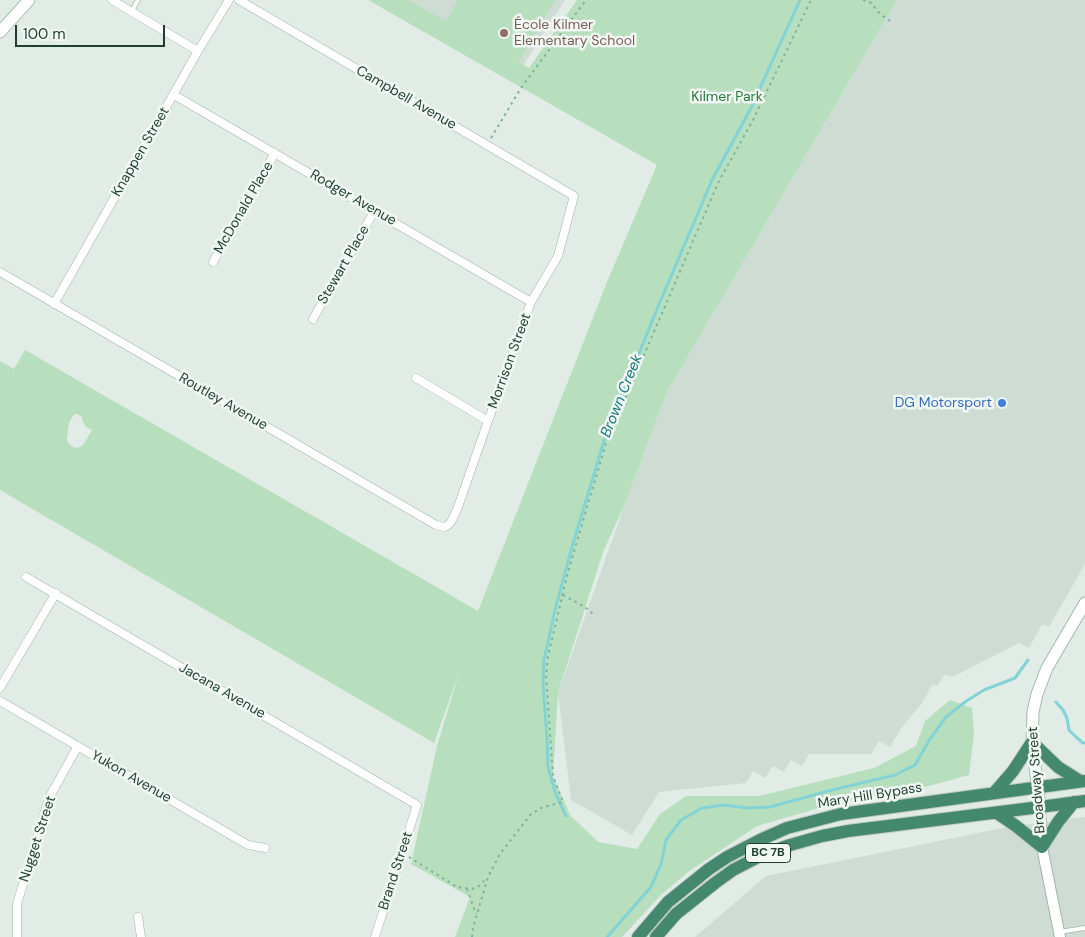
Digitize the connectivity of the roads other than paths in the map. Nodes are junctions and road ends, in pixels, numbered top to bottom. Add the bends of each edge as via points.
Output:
1 (29, 0) edge
2 (112, 0) edge
3 (138, 0) edge
4 (229, 0) edge
5 (239, 0) edge
6 (132, 11) junction
7 (0, 32) edge
8 (198, 51) junction
9 (174, 95) junction
10 (275, 153) junction
11 (574, 196) joint
12 (375, 210) junction
13 (213, 262) dead end
14 (0, 272) edge
15 (531, 302) junction
16 (54, 304) junction
17 (312, 319) dead end
18 (416, 378) dead end
19 (488, 421) junction
20 (447, 526) joint
21 (26, 577) dead end
22 (56, 594) junction
23 (1085, 603) edge
24 (0, 688) edge
25 (0, 701) edge
26 (1032, 742) junction
27 (78, 746) junction
28 (1083, 781) edge
29 (1037, 786) junction
30 (994, 793) junction
31 (1079, 801) edge
32 (417, 805) joint
33 (1040, 808) junction
34 (997, 813) junction
35 (1042, 847) junction
36 (265, 848) dead end
37 (138, 917) dead end
38 (1085, 928) edge
39 (1060, 934) edge
40 (16, 937) edge
41 (141, 937) edge
42 (375, 937) edge
43 (638, 937) edge
44 (656, 937) edge

1 - 7 main road
2 - 6 street
3 - 6 lane
4 - 8 street, Knappen Street
5 - 11 street, Campbell Avenue
6 - 8 street
8 - 9 street, Knappen Street
9 - 10 street, Rodger Avenue
9 - 16 street, Knappen Street
10 - 12 street, Rodger Avenue
10 - 13 street, McDonald Place
11 - 15 street, Morrison Street via 558,256
12 - 15 street, Rodger Avenue
12 - 17 street, Stewart Place
14 - 16 street, Routley Avenue
15 - 19 street, Morrison Street
16 - 20 street, Routley Avenue via 426,519 439,526
18 - 19 street
19 - 20 street, Morrison Street via 455,516
21 - 22 street, Jacana Avenue
22 - 24 street
22 - 32 street, Jacana Avenue
23 - 26 main road, Broadway Street via 1042,679 1033,712
25 - 27 street, Yukon Avenue
26 - 28 highway via 1058,767
26 - 29 main road, Broadway Street
26 - 30 highway
27 - 36 street, Yukon Avenue via 248,845
27 - 40 street, Nugget Street via 46,804 17,904
28 - 29 highway, Mary Hill Bypass / BC 7B
29 - 30 highway, Mary Hill Bypass / BC 7B
29 - 33 main road, Broadway Street
30 - 43 highway, Mary Hill Bypass / BC 7B via 841,814 787,828 709,869 668,902
31 - 33 highway, BC 7B
31 - 35 highway via 1058,822
32 - 42 street, Brand Street
33 - 34 highway, BC 7B
33 - 35 street, Broadway Street
34 - 35 highway
34 - 44 highway, BC 7B via 848,831 780,848 715,882 676,914
35 - 39 street, Broadway Street
37 - 41 street
38 - 39 lane

